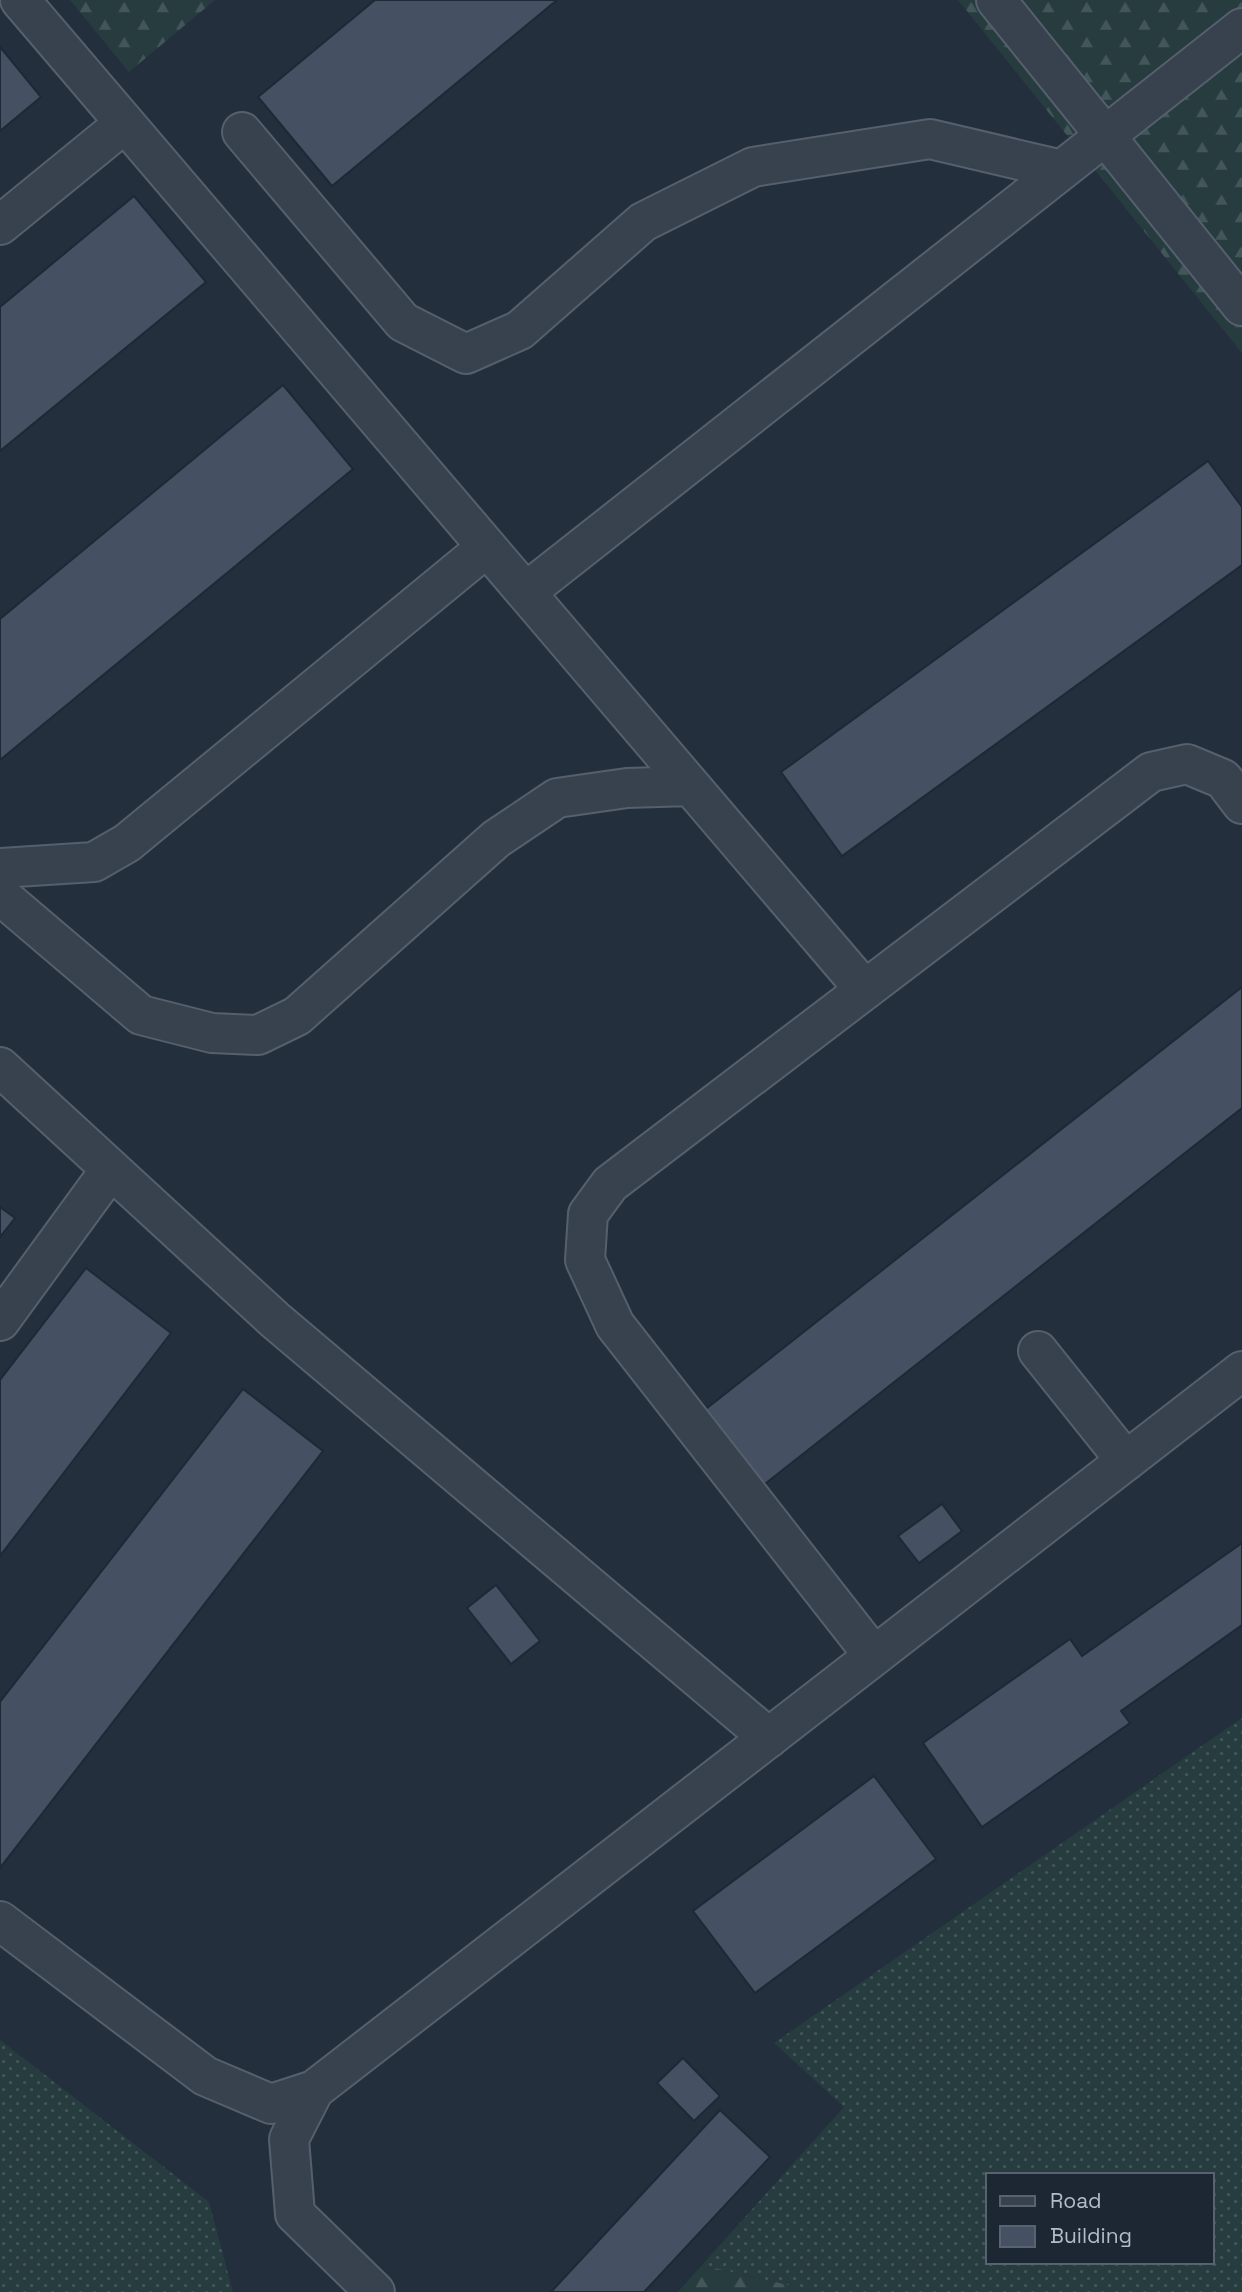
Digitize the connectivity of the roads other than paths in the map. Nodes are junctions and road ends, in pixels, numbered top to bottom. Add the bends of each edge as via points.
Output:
1 (20, 0) edge
2 (996, 0) edge
3 (1242, 28) edge
4 (125, 123) junction
5 (242, 132) dead end
6 (1105, 136) junction
7 (1062, 170) junction
8 (0, 225) edge
9 (1242, 306) edge
10 (487, 547) junction
11 (526, 593) junction
12 (690, 786) junction
13 (1242, 804) edge
14 (0, 868) edge
15 (0, 895) edge
16 (865, 990) junction
17 (0, 1067) edge
18 (111, 1169) junction
19 (0, 1321) edge
20 (1038, 1351) dead end
21 (1242, 1371) edge
22 (1126, 1461) junction
23 (874, 1656) junction
24 (769, 1738) junction
25 (0, 1921) edge
26 (314, 2090) junction
27 (375, 2292) edge

1 - 4 lane
2 - 6 lane
3 - 6 lane
4 - 8 lane
4 - 10 lane
5 - 7 lane via 403,322 466,354 520,330 643,222 753,167 930,139
6 - 7 lane
6 - 9 lane
7 - 11 lane
10 - 11 lane
10 - 14 lane via 127,843 94,862
11 - 12 lane
12 - 15 lane via 627,788 557,798 495,839 297,1016 258,1035 212,1033 141,1014
12 - 16 lane
13 - 16 lane via 1223,779 1187,764 1152,772
16 - 23 lane via 610,1184 588,1214 585,1261 615,1325
17 - 18 lane
18 - 19 lane
18 - 24 lane via 275,1320
20 - 22 lane
21 - 22 lane
22 - 23 lane
23 - 24 lane
24 - 26 lane
25 - 26 lane via 205,2076 271,2104
26 - 27 lane via 289,2139 295,2214

